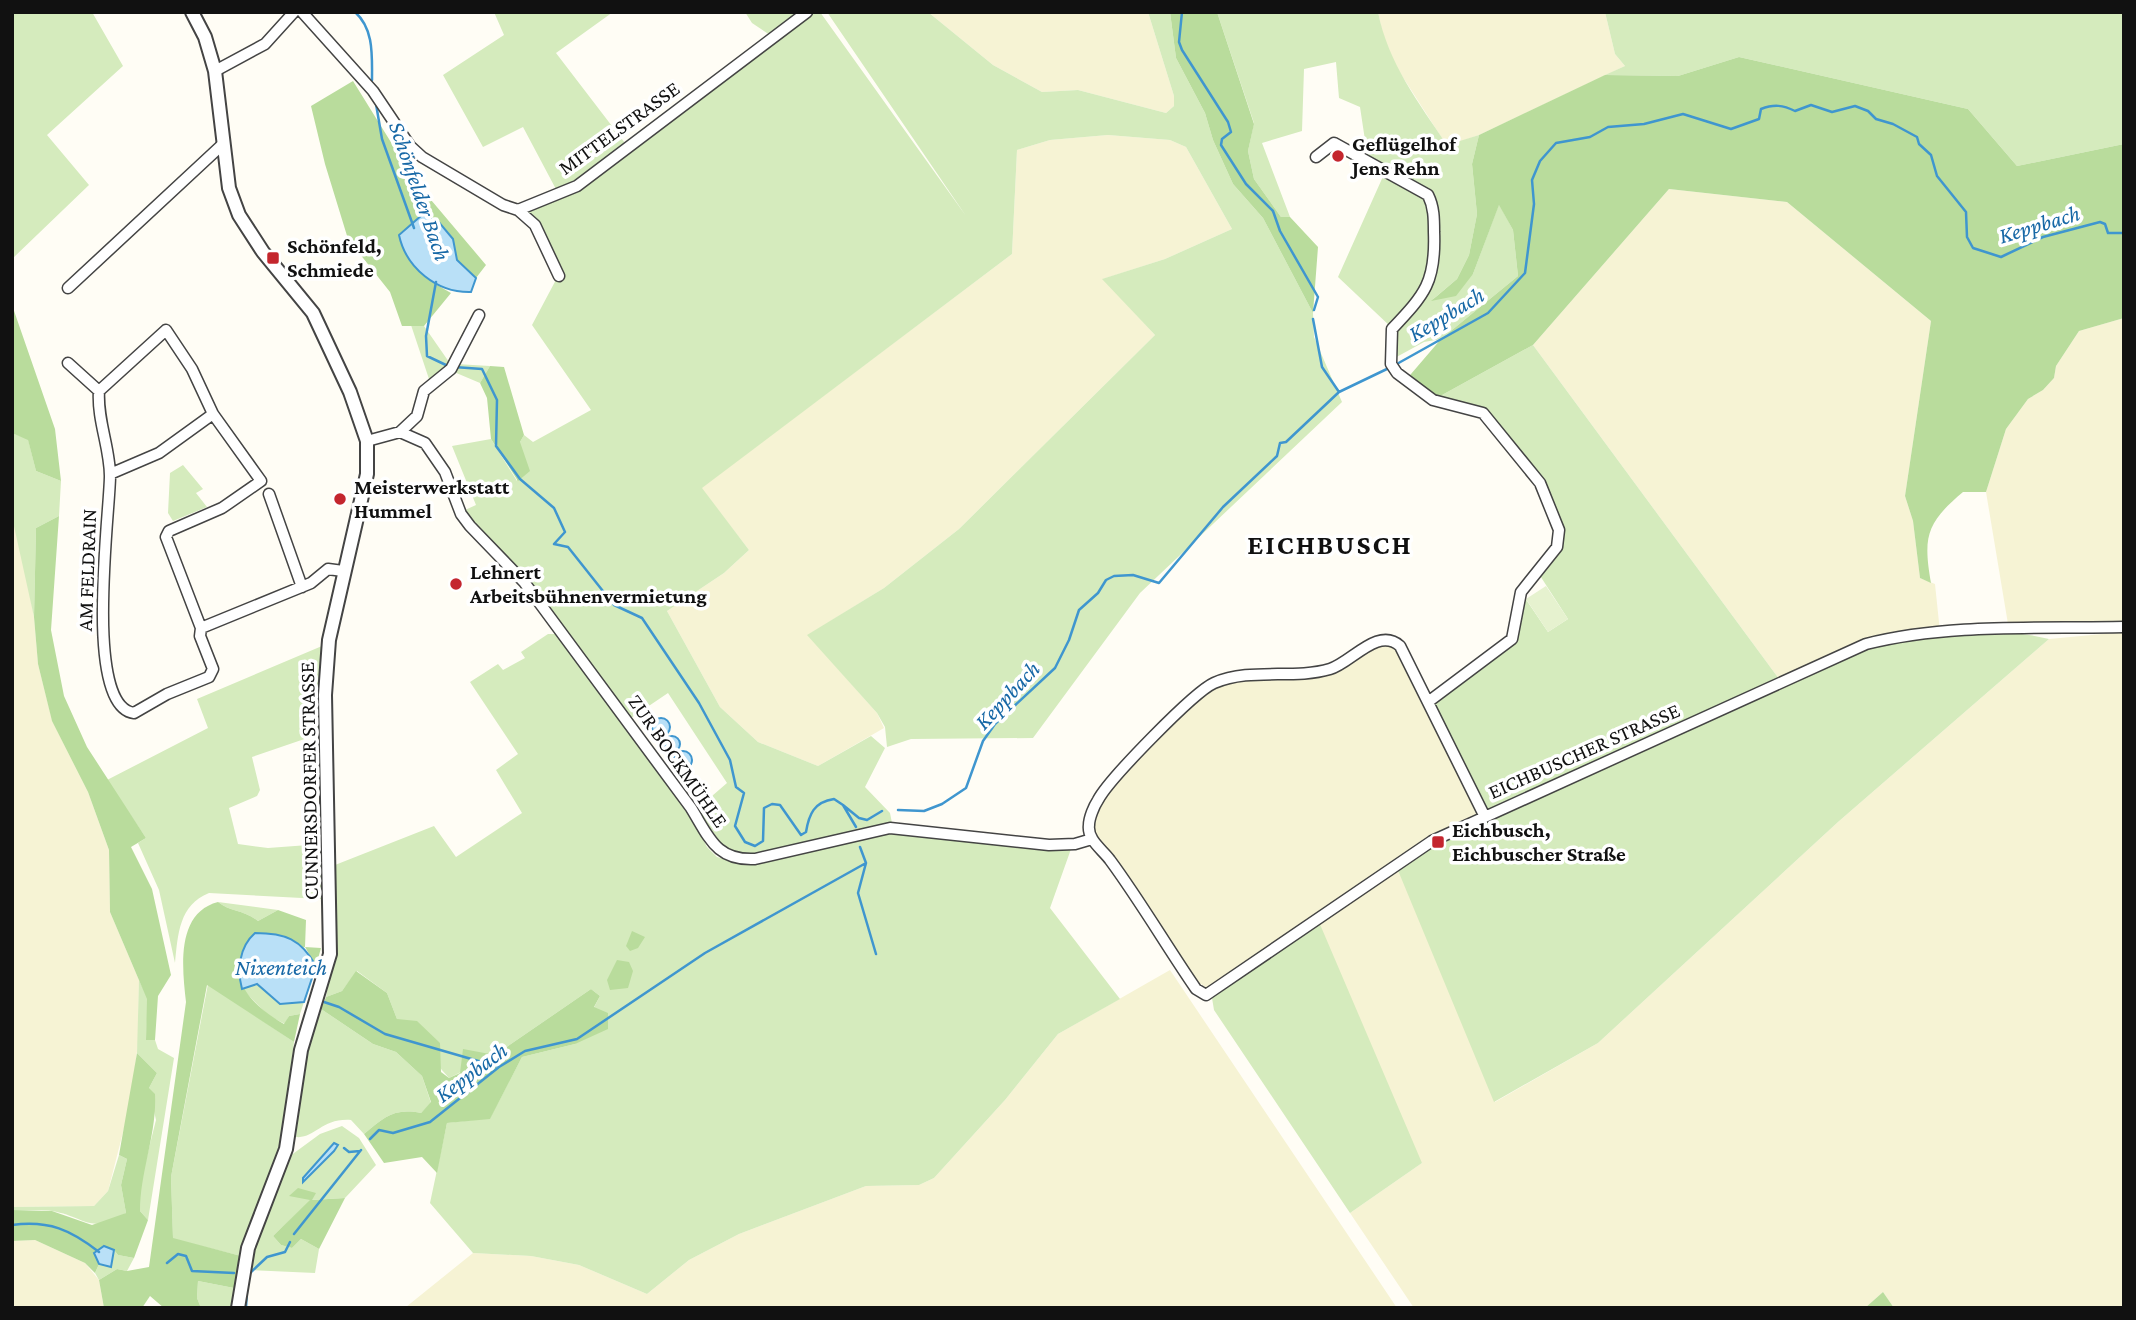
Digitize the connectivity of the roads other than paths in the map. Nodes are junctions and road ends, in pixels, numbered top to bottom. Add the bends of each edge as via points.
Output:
1 (192, 12) edge
2 (294, 12) edge
3 (302, 12) edge
4 (807, 12) edge
5 (215, 71) junction
6 (223, 144) junction
7 (1316, 157) dead end
8 (519, 210) junction
9 (559, 276) dead end
10 (68, 288) dead end
11 (479, 315) dead end
12 (68, 363) dead end
13 (99, 391) junction
14 (213, 414) junction
15 (400, 432) junction
16 (367, 441) junction
17 (110, 474) junction
18 (269, 494) dead end
19 (343, 571) junction
20 (302, 587) junction
21 (2124, 627) edge
22 (201, 628) junction
23 (1428, 702) junction
24 (1484, 815) junction
25 (1092, 839) junction
26 (238, 1306) edge

1 - 5 street, CUNNERSDORFER STRASSE
2 - 5 street via 265,44
3 - 8 street via 373,91 422,157
4 - 8 street, MITTELSTRASSE via 577,186
5 - 6 street, CUNNERSDORFER STRASSE
6 - 10 street
6 - 16 street, CUNNERSDORFER STRASSE via 229,188 239,215 313,313
7 - 23 street via 1334,143 1428,195 1433,205 1432,279 1424,295 1392,328 1397,373 1433,400 1483,413 1540,483 1559,530 1557,547 1523,589 1512,639
8 - 9 street via 535,225
11 - 15 street via 452,366 424,391 417,416
12 - 13 street
13 - 14 street via 166,330 192,369
13 - 17 street, AM FELDRAIN
14 - 17 street via 159,453
14 - 22 street via 261,481 222,508 169,531 166,537
15 - 16 street
15 - 25 street, ZUR BOCKMÜHLE via 415,436 434,453 465,520 524,582 725,855 755,859 890,828 1049,845 1075,845
16 - 19 street, CUNNERSDORFER STRASSE via 365,485
17 - 22 street, AM FELDRAIN via 100,618 108,674 129,712 209,677 213,669
18 - 20 street
19 - 20 street via 328,569
19 - 26 street, CUNNERSDORFER STRASSE via 329,640 325,695 330,954 301,1050 286,1149 248,1248
20 - 22 street
21 - 24 street, EICHBUSCHER STRASSE via 1904,634 1866,644
23 - 24 street
23 - 25 street via 1400,646 1379,640 1334,668 1314,673 1258,673 1213,684 1145,745 1098,800 1088,826
24 - 25 street, EICHBUSCHER STRASSE via 1432,841 1206,995 1196,989

